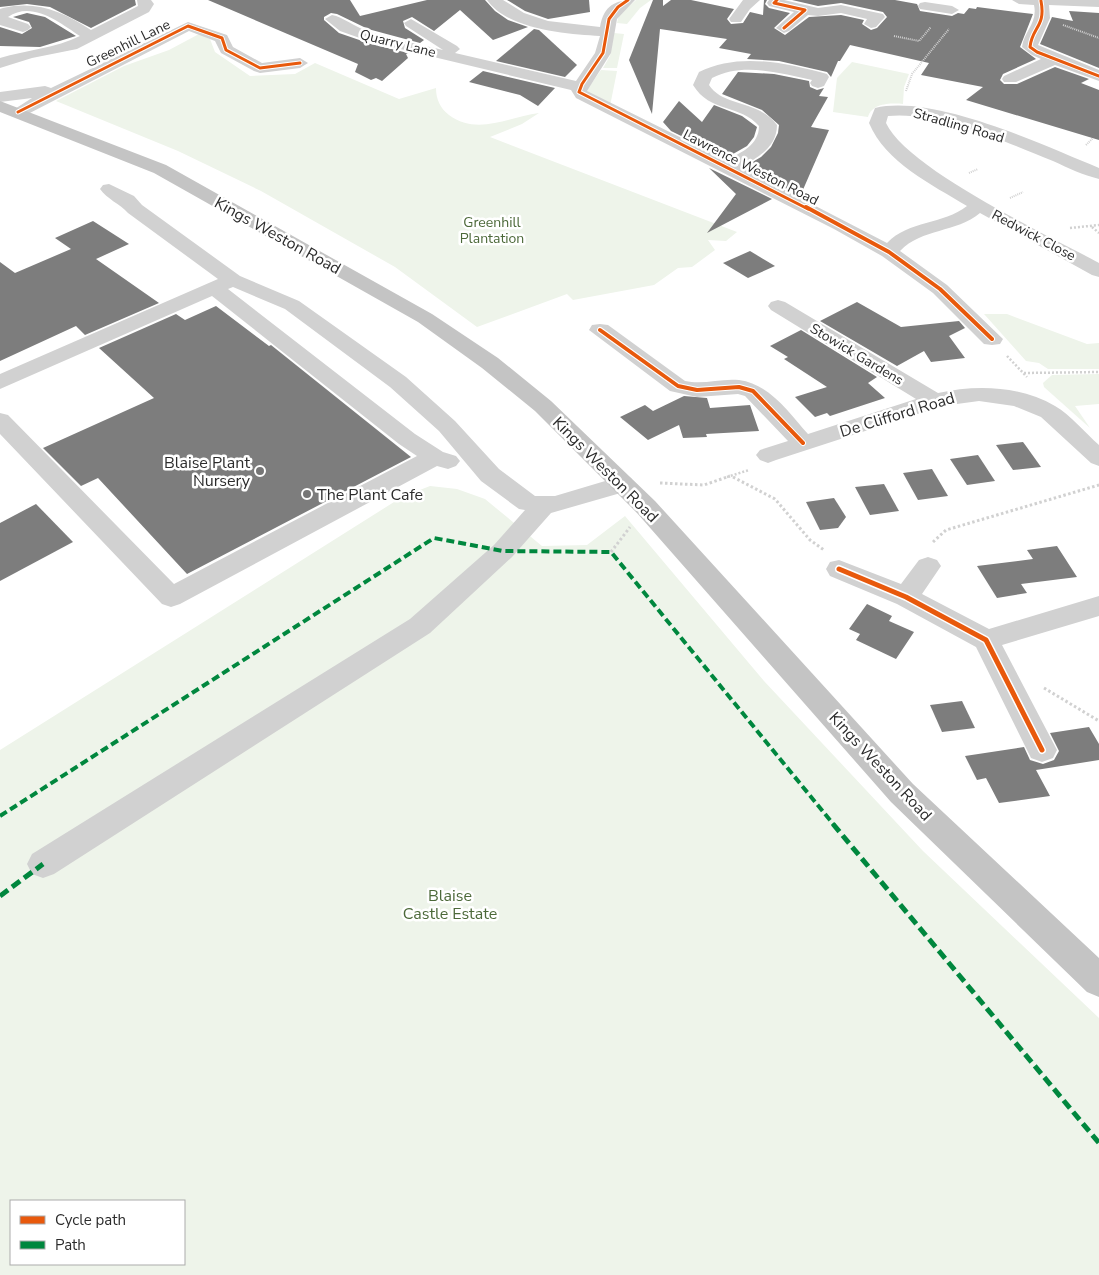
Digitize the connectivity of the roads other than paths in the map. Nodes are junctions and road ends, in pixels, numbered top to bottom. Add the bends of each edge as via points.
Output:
1 (144, 0) edge
2 (494, 0) edge
3 (628, 0) edge
4 (753, 0) edge
5 (1020, 0) edge
6 (770, 1) edge
7 (1041, 1) edge
8 (1099, 3) edge
9 (807, 6) edge
10 (925, 6) dead end
11 (950, 11) edge
12 (1, 15) edge
13 (736, 18) dead end
14 (332, 19) dead end
15 (410, 23) dead end
16 (871, 24) dead end
17 (23, 27) dead end
18 (784, 28) dead end
19 (606, 32) junction
20 (91, 37) junction
21 (1055, 59) junction
22 (468, 60) junction
23 (300, 62) dead end
24 (0, 63) edge
25 (1099, 76) edge
26 (1010, 79) dead end
27 (818, 82) dead end
28 (580, 86) junction
29 (56, 90) junction
30 (6, 105) edge
31 (727, 167) junction
32 (1099, 174) edge
33 (109, 190) dead end
34 (977, 204) junction
35 (889, 252) junction
36 (1089, 269) edge
37 (224, 284) junction
38 (758, 317) dead end
39 (600, 330) dead end
40 (992, 339) road end
41 (0, 382) edge
42 (935, 401) junction
43 (0, 420) edge
44 (803, 443) junction
45 (768, 455) road end
46 (434, 457) junction
47 (1099, 458) edge
48 (490, 475) junction
49 (622, 484) junction
50 (543, 506) junction
51 (928, 566) road end
52 (839, 569) road end
53 (906, 597) junction
54 (1099, 606) edge
55 (986, 640) junction
56 (1042, 750) dead end
57 (43, 864) dead end
58 (1099, 982) edge

1 - 20 street via 147,4 144,9
2 - 19 street via 511,14 532,23
3 - 19 street via 614,11
4 - 13 street
5 - 7 street
6 - 9 street
7 - 8 street
7 - 21 street via 1044,18 1030,44 1033,50
9 - 16 street via 818,12 841,9 878,17
9 - 18 street
10 - 11 street
12 - 17 street via 2,21
12 - 20 street via 21,6 40,7
14 - 22 street, Quarry Lane via 376,39
15 - 22 street, Quarry Lane
19 - 28 street via 603,54
20 - 24 street via 68,48 29,54
21 - 25 street
21 - 26 street
22 - 28 street, Quarry Lane via 551,84
23 - 29 street, Greenhill Lane via 260,68 226,50 222,38 188,26
27 - 31 street via 821,77 757,66 722,68 705,75 700,84 708,95 756,114 768,125 767,135 758,148
28 - 31 street, Lawrence Weston Road via 579,92 587,99
29 - 30 street, Greenhill Lane
29 - 30 street, Greenhill Lane
30 - 49 main road, Kings Weston Road via 160,169 425,318 490,363 543,406
31 - 35 street, Lawrence Weston Road
32 - 34 street, Stradling Road via 952,120 906,109 881,112 876,120 881,135 904,157
33 - 37 street via 127,200
34 - 35 street via 966,215 904,236
34 - 36 street, Redwick Close
35 - 40 street, Lawrence Weston Road via 940,289
37 - 41 street
37 - 46 street via 406,439
37 - 48 street via 292,305 398,382 447,426
38 - 42 street, Stowick Gardens via 788,302
39 - 44 street via 650,377 687,388 739,387 752,391
42 - 44 street, De Clifford Road
42 - 47 street, De Clifford Road via 979,394 1031,404 1049,412
43 - 46 street via 171,597
44 - 45 street, De Clifford Road
46 - 48 street
48 - 50 street via 528,503
49 - 50 street
49 - 58 main road, Kings Weston Road via 902,793
50 - 57 street via 504,551 420,626
51 - 53 street
52 - 53 street
53 - 55 street
54 - 55 street
55 - 56 street

